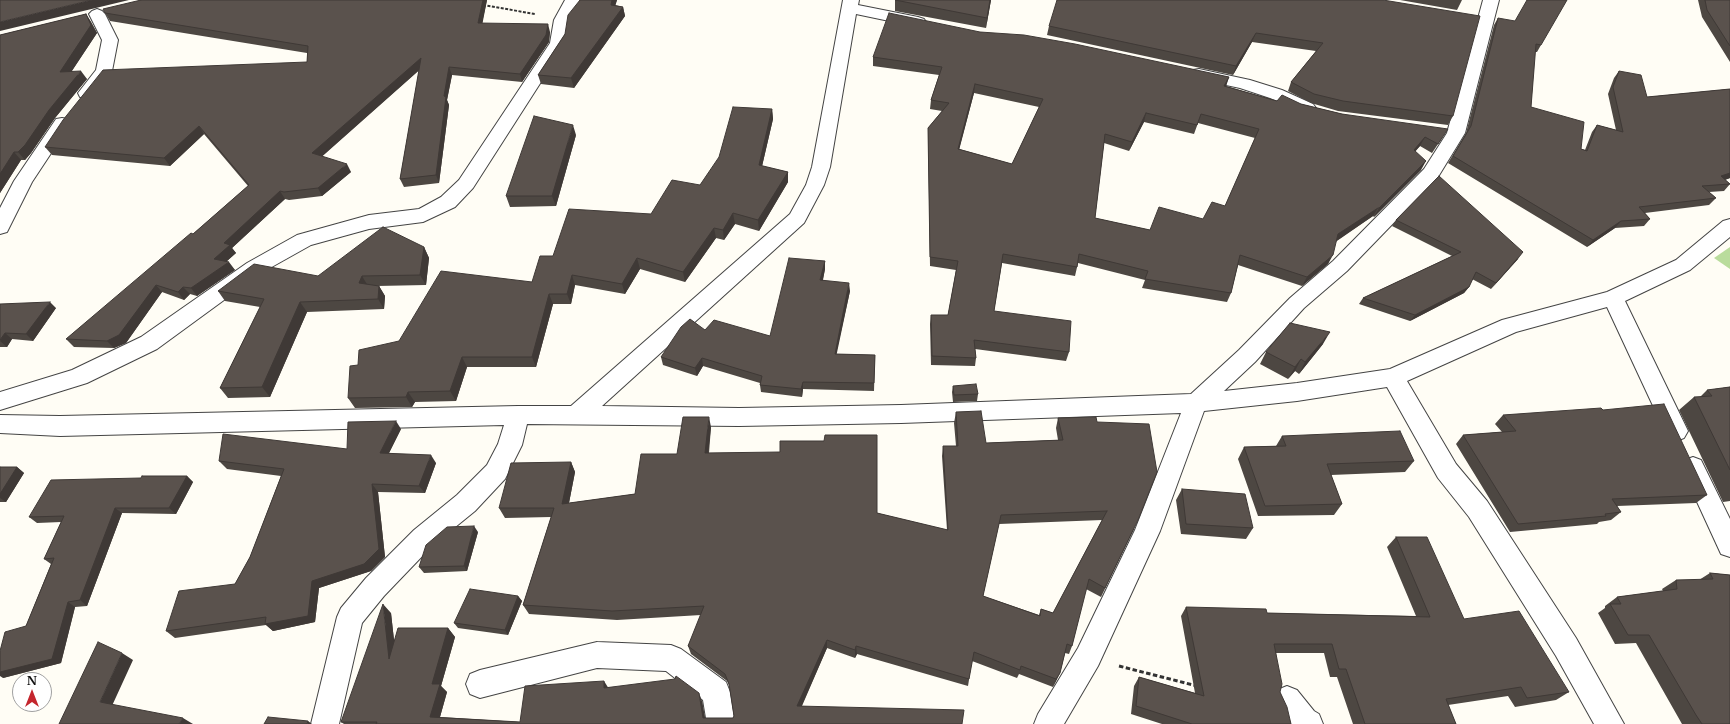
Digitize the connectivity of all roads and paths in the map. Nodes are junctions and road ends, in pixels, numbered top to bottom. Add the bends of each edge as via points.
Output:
1 (573, 0) edge
2 (1491, 0) edge
3 (478, 4) edge
4 (850, 4) edge
5 (97, 14) dead end
6 (562, 20) junction
7 (933, 25) edge
8 (1182, 70) edge
9 (1325, 113) edge
10 (1730, 226) edge
11 (0, 227) edge
12 (1613, 298) junction
13 (1393, 377) junction
14 (0, 401) edge
15 (1196, 403) junction
16 (578, 414) junction
17 (518, 415) junction
18 (0, 424) edge
19 (1730, 546) edge
20 (1088, 657) junction
21 (480, 684) dead end
22 (1198, 686) edge
23 (1287, 700) dead end
24 (325, 724) edge
25 (720, 724) edge
26 (1048, 724) edge
27 (1309, 724) edge
28 (1610, 724) edge

1 - 6 street
2 - 15 street via 1477,20 1448,132 1431,173 1340,266 1297,302 1246,356
3 - 6 path
4 - 7 street
4 - 16 street via 821,167 815,185 797,218
5 - 11 street via 110,40 104,71 74,108 23,181
6 - 14 street via 558,43 466,184 448,202 423,215 369,222 304,240 254,268 149,343 79,377
8 - 9 street via 1244,84 1276,94 1304,108
10 - 12 street via 1683,265
12 - 13 street via 1510,326
12 - 19 street
13 - 15 street via 1297,392
13 - 28 street via 1447,472 1478,509 1566,647
15 - 16 street via 909,414 747,417
15 - 20 street via 1148,531
16 - 17 street
17 - 18 street via 60,426
17 - 24 street via 510,446 496,472 466,503 422,538 375,586 350,617
20 - 22 path
20 - 26 street
21 - 25 street via 597,656 671,658 716,692
23 - 27 street

